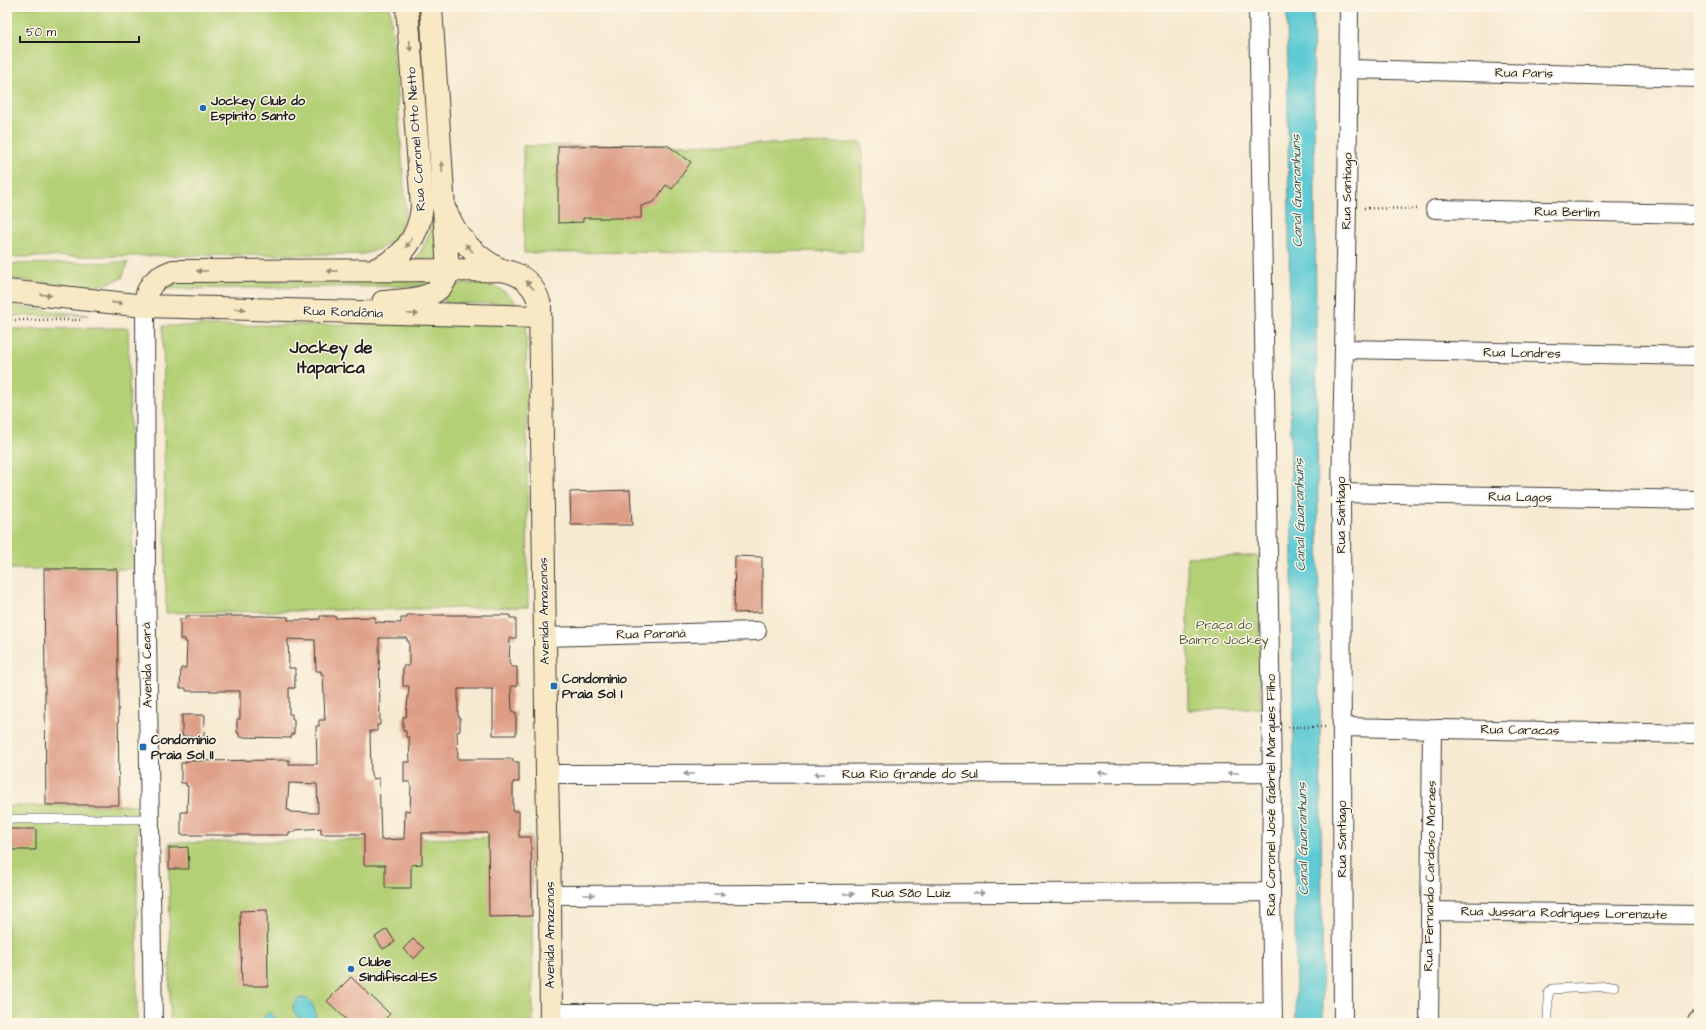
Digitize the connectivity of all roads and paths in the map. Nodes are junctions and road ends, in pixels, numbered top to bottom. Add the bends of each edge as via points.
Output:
1 (407, 7) edge
2 (432, 7) edge
3 (1258, 7) edge
4 (1349, 7) edge
5 (1349, 69) junction
6 (1699, 78) edge
7 (444, 206) junction
8 (1347, 208) junction
9 (1435, 209) joint
10 (1699, 214) edge
11 (500, 270) junction
12 (370, 271) junction
13 (448, 271) junction
14 (7, 290) edge
15 (146, 306) junction
16 (304, 311) junction
17 (540, 317) junction
18 (7, 320) edge
19 (85, 320) dead end
20 (1345, 349) junction
21 (1699, 356) edge
22 (1340, 493) junction
23 (1699, 500) edge
24 (757, 631) dead end
25 (545, 637) junction
26 (1290, 727) dead end
27 (1337, 727) junction
28 (1432, 728) junction
29 (1699, 734) edge
30 (1272, 773) junction
31 (547, 774) junction
32 (7, 819) edge
33 (150, 819) junction
34 (1271, 892) junction
35 (550, 895) junction
36 (1430, 911) junction
37 (1699, 915) edge
38 (1614, 986) dead end
39 (551, 1018) edge
40 (1273, 1018) edge
41 (153, 1023) edge
42 (1343, 1023) edge
43 (1429, 1023) edge
44 (1548, 1023) edge

1 -> 12 street, Rua Coronel Otto Netto via 421,216 414,235 402,253 382,267
7 -> 2 street, Rua Coronel Otto Netto
3 - 30 street, Rua Coronel José Gabriel Marques Filho
4 - 5 street, Rua Santiago
5 - 6 street, Rua Paris
5 - 8 street, Rua Santiago
11 -> 7 street via 465,244 456,232
7 - 13 street, Rua Coronel Otto Netto
8 - 9 path
8 - 20 street, Rua Santiago
9 - 10 street, Rua Berlim
11 - 13 street
17 -> 11 street, Avenida Amazonas via 538,297 530,283 516,274
12 - 13 street
12 -> 15 street via 173,271 159,276 149,287
13 - 16 street via 442,286 424,297
14 -> 15 street, Rua Rondônia
15 -> 16 street, Rua Rondônia
15 - 33 street, Avenida Ceará via 146,568
16 -> 17 street, Rua Rondônia
17 - 25 street, Avenida Amazonas
18 - 19 path
20 - 21 street, Rua Londres
20 - 22 street, Rua Santiago
22 - 23 street, Rua Lagos
22 - 27 street, Rua Santiago
24 - 25 street, Rua Paraná
25 - 31 street, Avenida Amazonas
26 - 27 path
27 - 28 street, Rua Caracas
27 - 42 street, Rua Santiago
28 - 29 street, Rua Caracas
28 - 36 street, Rua Fernando Cardoso Moraes
30 -> 31 street, Rua Rio Grande do Sul
30 - 34 street, Rua Coronel José Gabriel Marques Filho
31 - 35 street, Avenida Amazonas
32 - 33 lane
33 - 41 street, Avenida Ceará
35 -> 34 street, Rua São Luiz
34 - 40 street, Rua Coronel José Gabriel Marques Filho
35 - 39 street, Avenida Amazonas
36 - 37 street, Rua Jussara Rodrigues Lorenzute
36 - 43 street, Rua Fernando Cardoso Moraes
38 - 44 lane via 1552,989 1548,994
39 - 40 street

